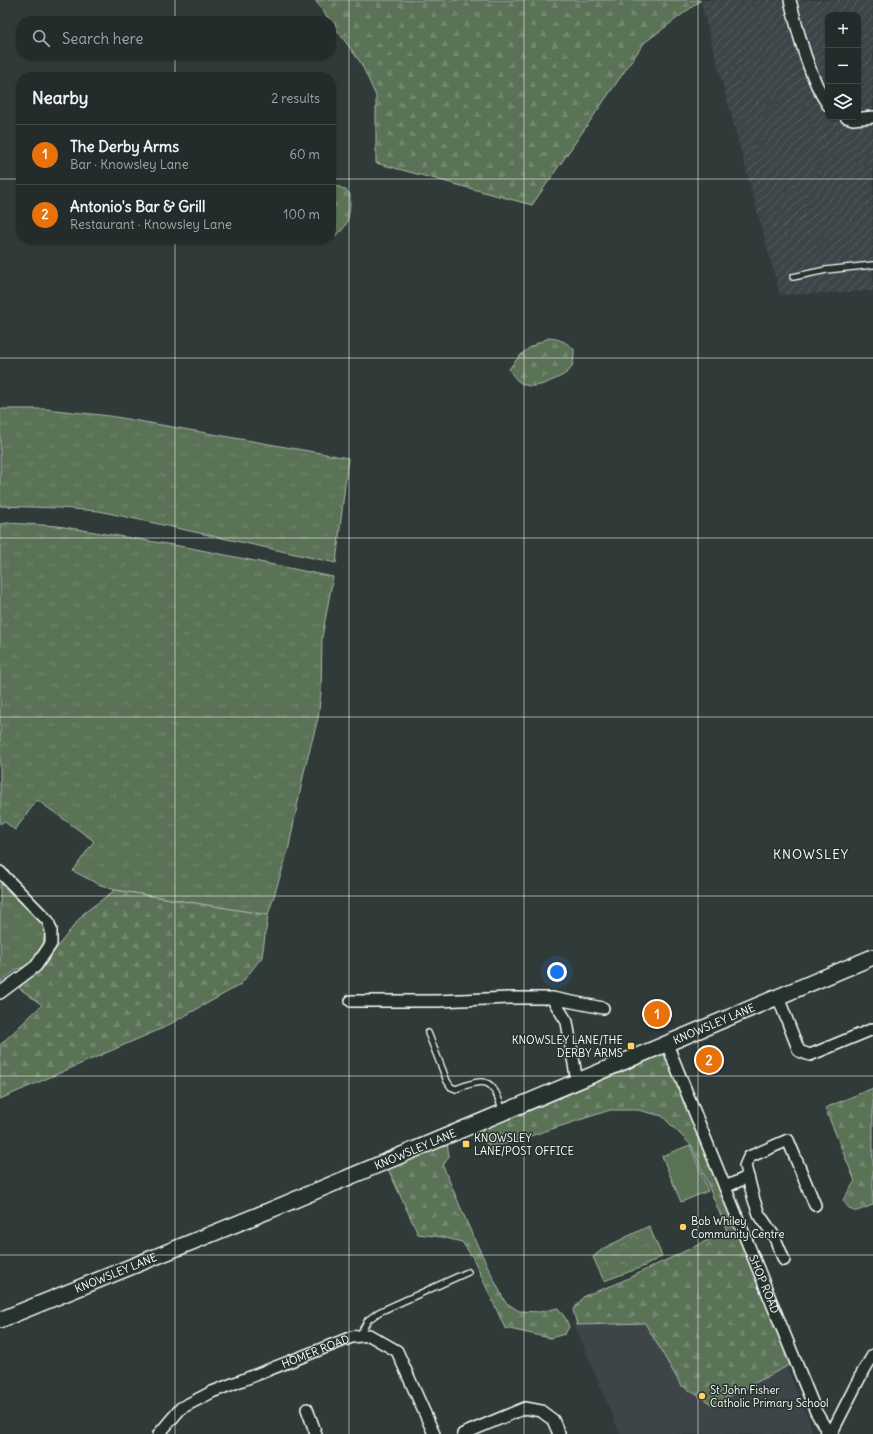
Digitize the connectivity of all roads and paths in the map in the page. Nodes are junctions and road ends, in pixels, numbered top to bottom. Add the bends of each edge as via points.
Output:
1 (790, 0) edge
2 (825, 100) edge
3 (873, 117) edge
4 (861, 118) edge
5 (873, 265) edge
6 (793, 277) dead end
7 (0, 872) edge
8 (873, 957) edge
9 (0, 993) edge
10 (778, 997) junction
11 (552, 998) junction
12 (351, 1001) dead end
13 (603, 1008) dead end
14 (873, 1029) edge
15 (428, 1033) dead end
16 (667, 1044) junction
17 (577, 1082) junction
18 (503, 1112) junction
19 (748, 1177) junction
20 (725, 1187) junction
21 (815, 1205) dead end
22 (784, 1260) dead end
23 (468, 1272) dead end
24 (0, 1320) edge
25 (359, 1336) junction
26 (873, 1355) edge
27 (307, 1409) dead end
28 (159, 1434) edge
29 (316, 1434) edge
30 (434, 1434) edge
31 (463, 1434) edge
32 (559, 1434) edge
33 (830, 1434) edge

1 - 2 street via 817,87
3 - 4 street
5 - 6 lane via 826,270
7 - 9 street via 48,921 51,944 36,966
8 - 10 main road, KNOWSLEY LANE
10 - 14 street via 799,1051 810,1055
10 - 16 main road, KNOWSLEY LANE
11 - 12 street via 437,1002
11 - 13 street
11 - 17 street via 566,1022
15 - 18 lane via 447,1081 452,1087 456,1089 476,1081 488,1083 498,1096
16 - 17 main road, KNOWSLEY LANE
16 - 20 street, SHOP ROAD
17 - 18 main road, KNOWSLEY LANE
18 - 24 main road, KNOWSLEY LANE
19 - 20 street
19 - 21 street via 745,1166 749,1157 788,1140
19 - 22 street via 759,1214 774,1236
20 - 33 street, SHOP ROAD via 816,1412
23 - 25 lane via 379,1312 368,1320
25 - 28 street, HOMER ROAD via 212,1392 181,1408
25 - 30 street, HOMER ROAD via 369,1335 397,1351
26 - 33 street
27 - 29 street
31 - 32 street via 525,1408 541,1411 553,1420

